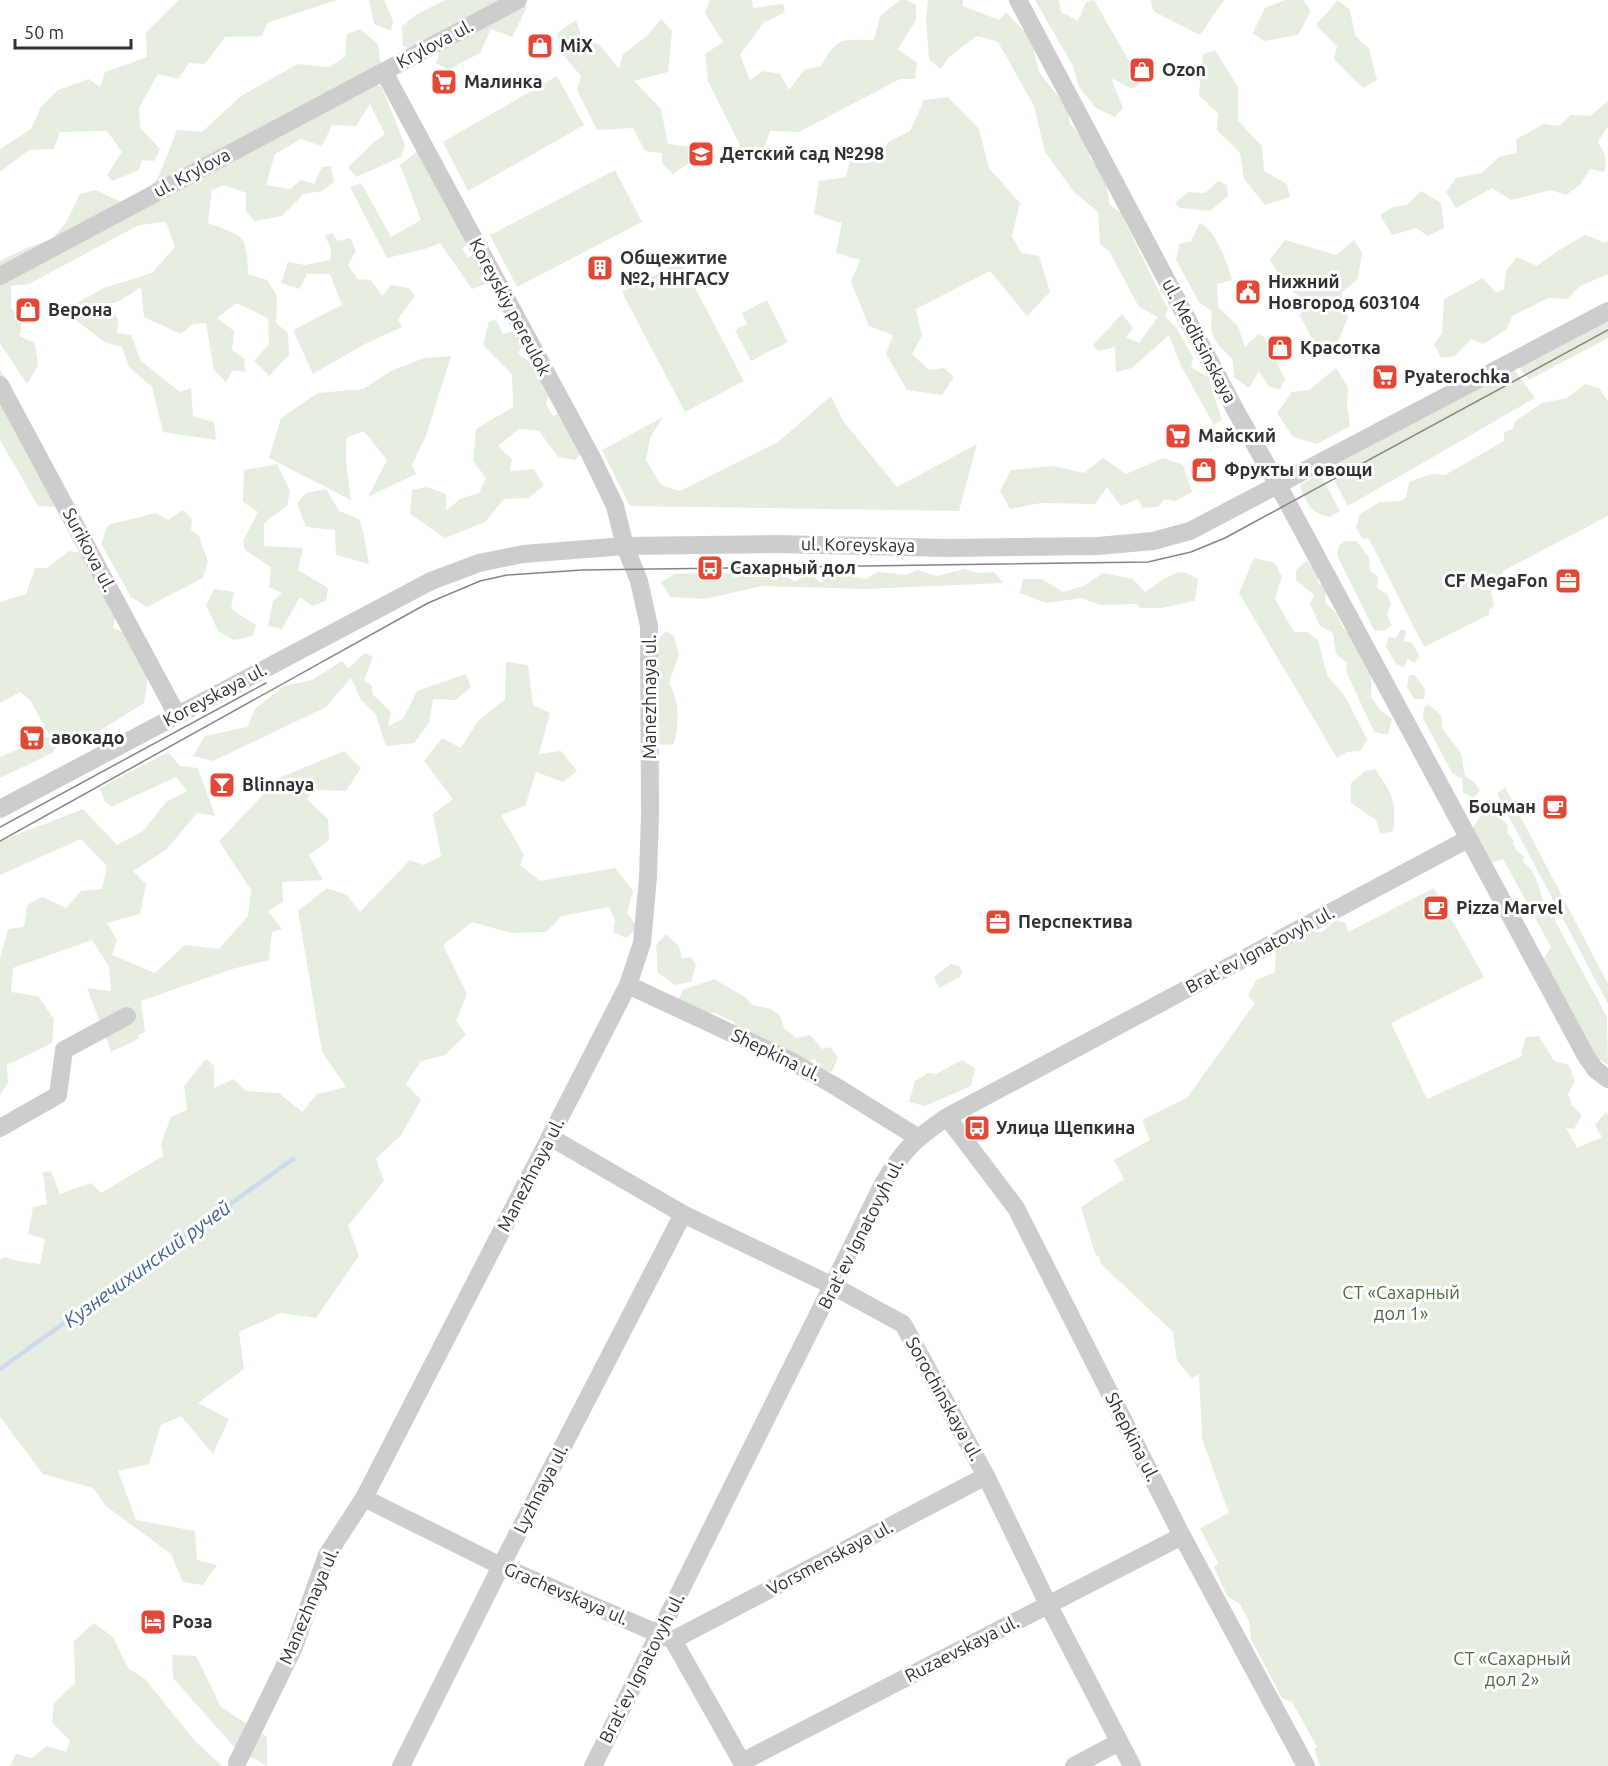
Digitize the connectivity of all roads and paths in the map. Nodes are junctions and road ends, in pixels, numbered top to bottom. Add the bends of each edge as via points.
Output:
1 (518, 0) edge
2 (1018, 0) edge
3 (384, 72) junction
4 (0, 276) edge
5 (1608, 311) edge
6 (0, 386) edge
7 (1278, 485) junction
8 (625, 546) junction
9 (177, 716) junction
10 (0, 809) edge
11 (1468, 839) junction
12 (628, 985) junction
13 (127, 1016) dead end
14 (1608, 1079) edge
15 (947, 1117) junction
16 (0, 1128) edge
17 (550, 1137) junction
18 (917, 1137) junction
19 (683, 1214) junction
20 (833, 1286) junction
21 (986, 1476) junction
22 (364, 1498) junction
23 (1182, 1536) junction
24 (501, 1566) junction
25 (1048, 1604) junction
26 (666, 1637) junction
27 (1119, 1742) junction
28 (237, 1763) dead end
29 (743, 1764) edge
30 (401, 1766) edge
31 (593, 1766) edge
32 (1074, 1766) edge
33 (1132, 1766) edge
34 (1306, 1766) edge

1 - 3 street, Krylova ul.
2 - 7 street, ul. Meditsinskaya
3 - 4 street, ul. Krylova
3 - 8 street, Koreyskiy pereulok via 591,456 615,506
5 - 7 street, ul. Koreyskaya
6 - 9 street, Surikova ul.
7 - 8 street, ul. Koreyskaya via 1190,531 1153,541 1098,546 948,548
7 - 11 street, ul. Meditsinskaya
8 - 9 street, ul. Koreyskaya via 523,554 479,563 431,581
8 - 12 street, Manezhnaya ul. via 639,581 649,626 650,752 648,877 642,943
9 - 10 street, Koreyskaya ul.
11 - 14 street, ul. Meditsinskaya via 1586,1056
11 - 15 street, Brat'ev Ignatovyh ul.
12 - 17 street, Manezhnaya ul.
12 - 18 street, Shepkina ul. via 791,1061
13 - 16 street via 64,1050 58,1095
15 - 18 street, Brat'ev Ignatovyh ul.
15 - 23 street, Shepkina ul. via 1016,1208
17 - 19 street, Sorochinskaya ul.
17 - 22 street, Manezhnaya ul.
18 - 20 street, Brat'ev Ignatovyh ul. via 884,1182
19 - 20 street, Sorochinskaya ul.
19 - 24 street, Lyzhnaya ul.
20 - 21 street, Sorochinskaya ul. via 903,1324
20 - 26 street, Brat'ev Ignatovyh ul.
21 - 25 street, Sorochinskaya ul.
21 - 26 street, Vorsmenskaya ul.
22 - 24 street, Grachevskaya ul.
22 - 28 street, Manezhnaya ul. via 327,1555 294,1647
23 - 25 street, Ruzaevskaya ul.
23 - 34 street, Shepkina ul.
24 - 26 street, Grachevskaya ul.
24 - 30 street, Lyzhnaya ul.
25 - 27 street, Sorochinskaya ul.
25 - 29 street, Ruzaevskaya ul.
26 - 29 street
26 - 31 street, Brat'ev Ignatovyh ul.
27 - 32 street
27 - 33 street, Sorochinskaya ul.

